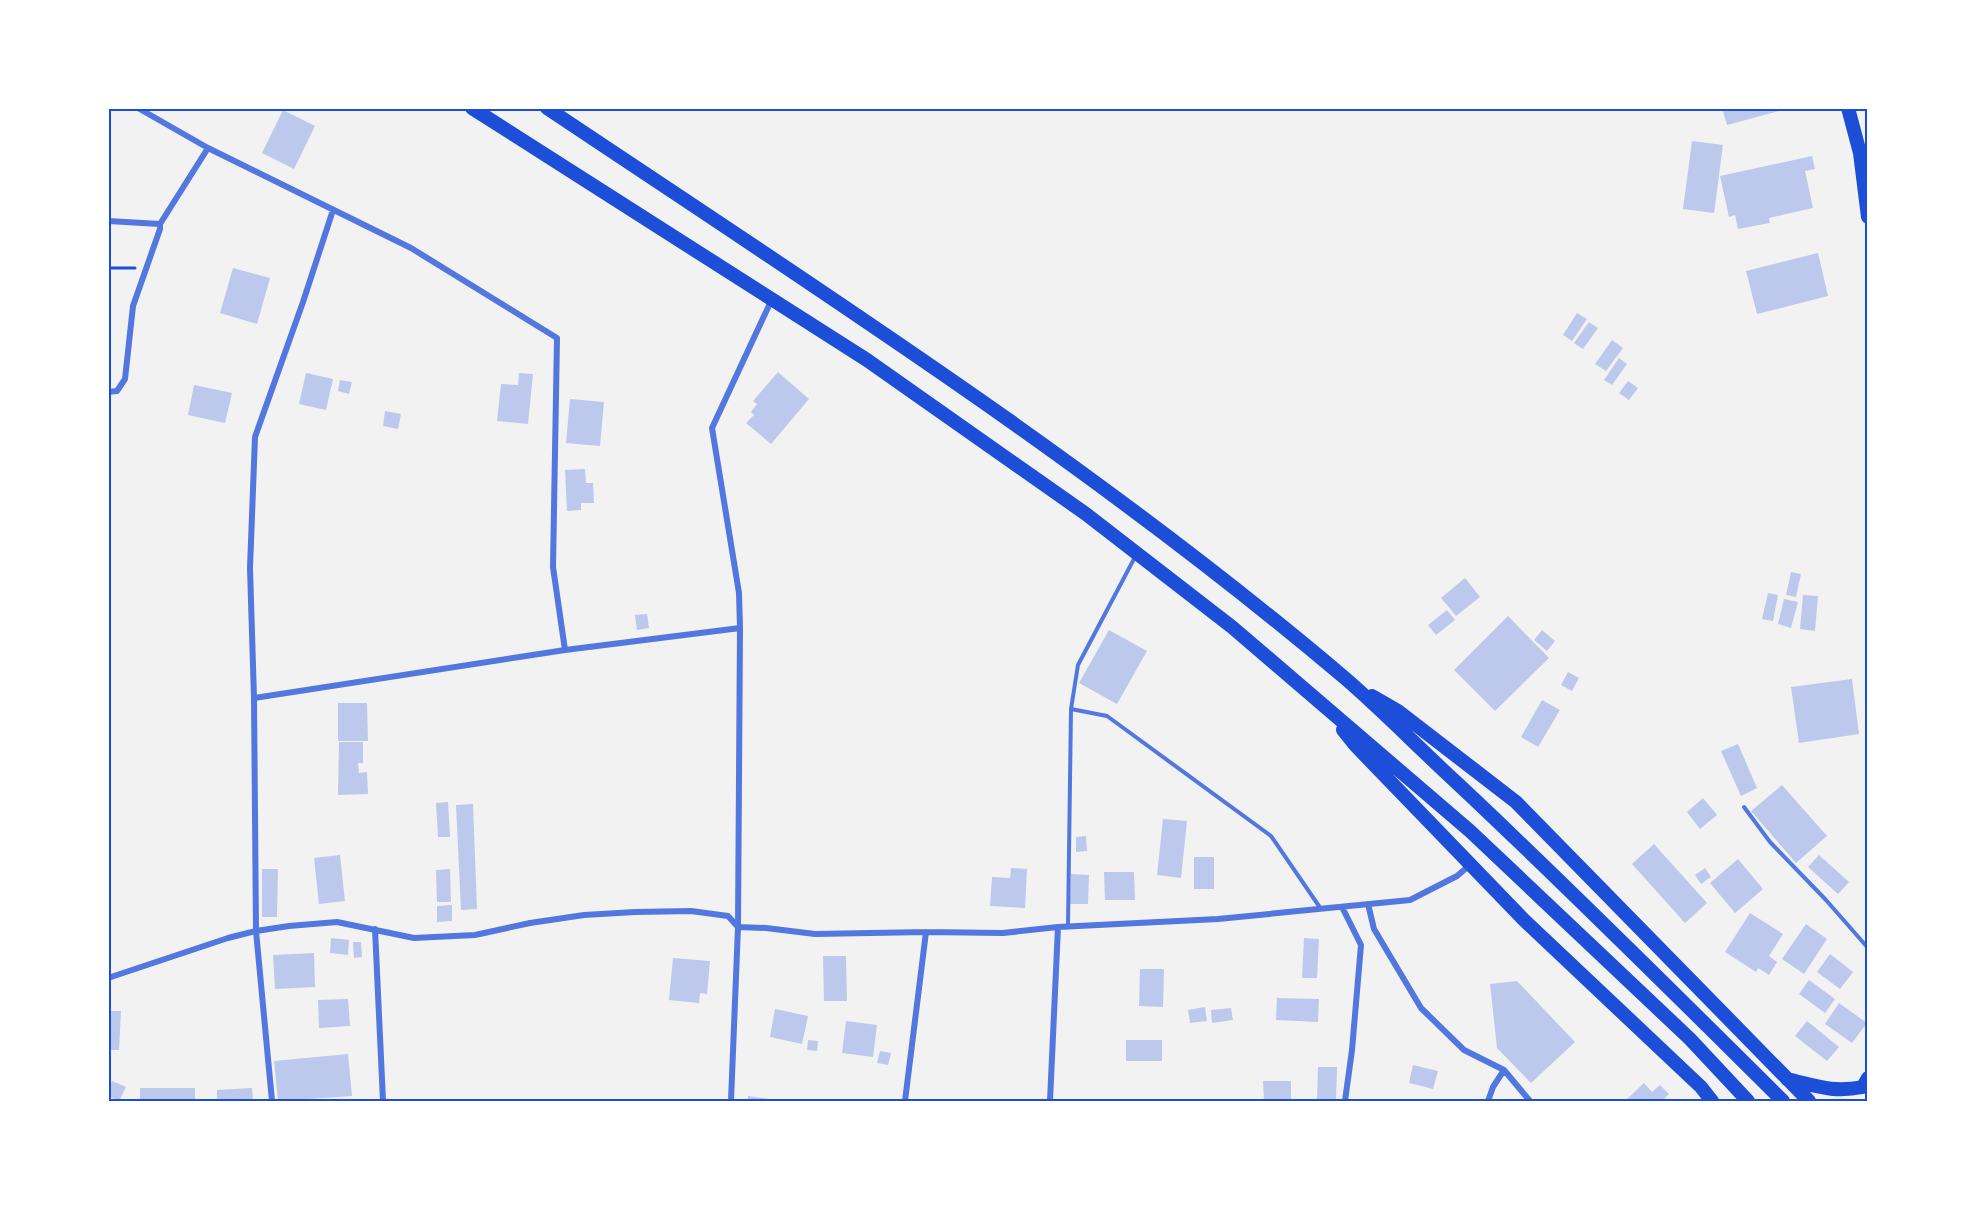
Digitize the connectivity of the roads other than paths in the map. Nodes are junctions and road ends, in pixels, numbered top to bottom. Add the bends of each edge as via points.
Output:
1 (138, 108) edge
2 (472, 108) edge
3 (547, 108) edge
4 (1848, 108) edge
5 (208, 148) junction
6 (333, 210) junction
7 (1868, 217) edge
8 (108, 221) edge
9 (160, 224) junction
10 (772, 299) junction
11 (108, 392) edge
12 (1137, 554) junction
13 (740, 628) junction
14 (565, 650) junction
15 (1349, 682) junction
16 (254, 698) junction
17 (1326, 707) junction
18 (1071, 709) junction
19 (1744, 807) dead end
20 (1471, 863) junction
21 (1368, 904) junction
22 (1342, 907) junction
23 (1321, 909) junction
24 (738, 927) junction
25 (1058, 927) junction
26 (1068, 927) junction
27 (375, 929) junction
28 (256, 931) junction
29 (926, 932) junction
30 (1868, 948) edge
31 (108, 978) edge
32 (1504, 1070) junction
33 (1787, 1078) junction
34 (1868, 1078) edge
35 (272, 1101) edge
36 (383, 1101) edge
37 (731, 1101) edge
38 (905, 1101) edge
39 (1050, 1101) edge
40 (1345, 1101) edge
41 (1488, 1101) edge
42 (1530, 1101) edge
43 (1712, 1101) edge
44 (1748, 1101) edge
45 (1783, 1101) edge
46 (1809, 1101) edge

1 - 5 street
2 - 10 highway
3 - 15 highway via 886,335 1110,492
4 - 7 highway via 1860,153
5 - 6 street
5 - 9 street
6 - 14 street via 411,248 557,338 553,567
6 - 16 street via 255,437 250,568
8 - 9 street
9 - 11 street via 133,306 125,380 117,391
10 - 12 highway via 867,360
10 - 13 street via 712,428 739,593
12 - 17 highway via 1233,627
12 - 18 lane via 1078,665
13 - 14 street
13 - 24 street
14 - 16 street
15 - 33 highway via 1398,711 1516,802
15 - 45 highway via 1545,866
16 - 28 street
17 - 20 highway via 1355,746
17 - 44 highway via 1495,854 1690,1039
18 - 23 lane via 1107,716 1271,836
18 - 26 lane
19 - 30 lane via 1770,842
20 - 21 street via 1457,876 1410,900
20 - 43 highway via 1524,920
21 - 22 street
21 - 32 street via 1374,929 1421,1008 1464,1050
22 - 23 street
22 - 40 street via 1361,945
23 - 26 street
24 - 27 street via 728,916 647,911 584,915 475,935 414,938
24 - 29 street via 815,934
24 - 37 street
25 - 26 street
25 - 29 street via 1003,933
25 - 39 street
27 - 28 street via 337,922
27 - 36 street
28 - 31 street
28 - 35 street
29 - 38 street
32 - 41 street
32 - 42 street
33 - 34 highway via 1844,1091 1863,1087
33 - 46 highway

